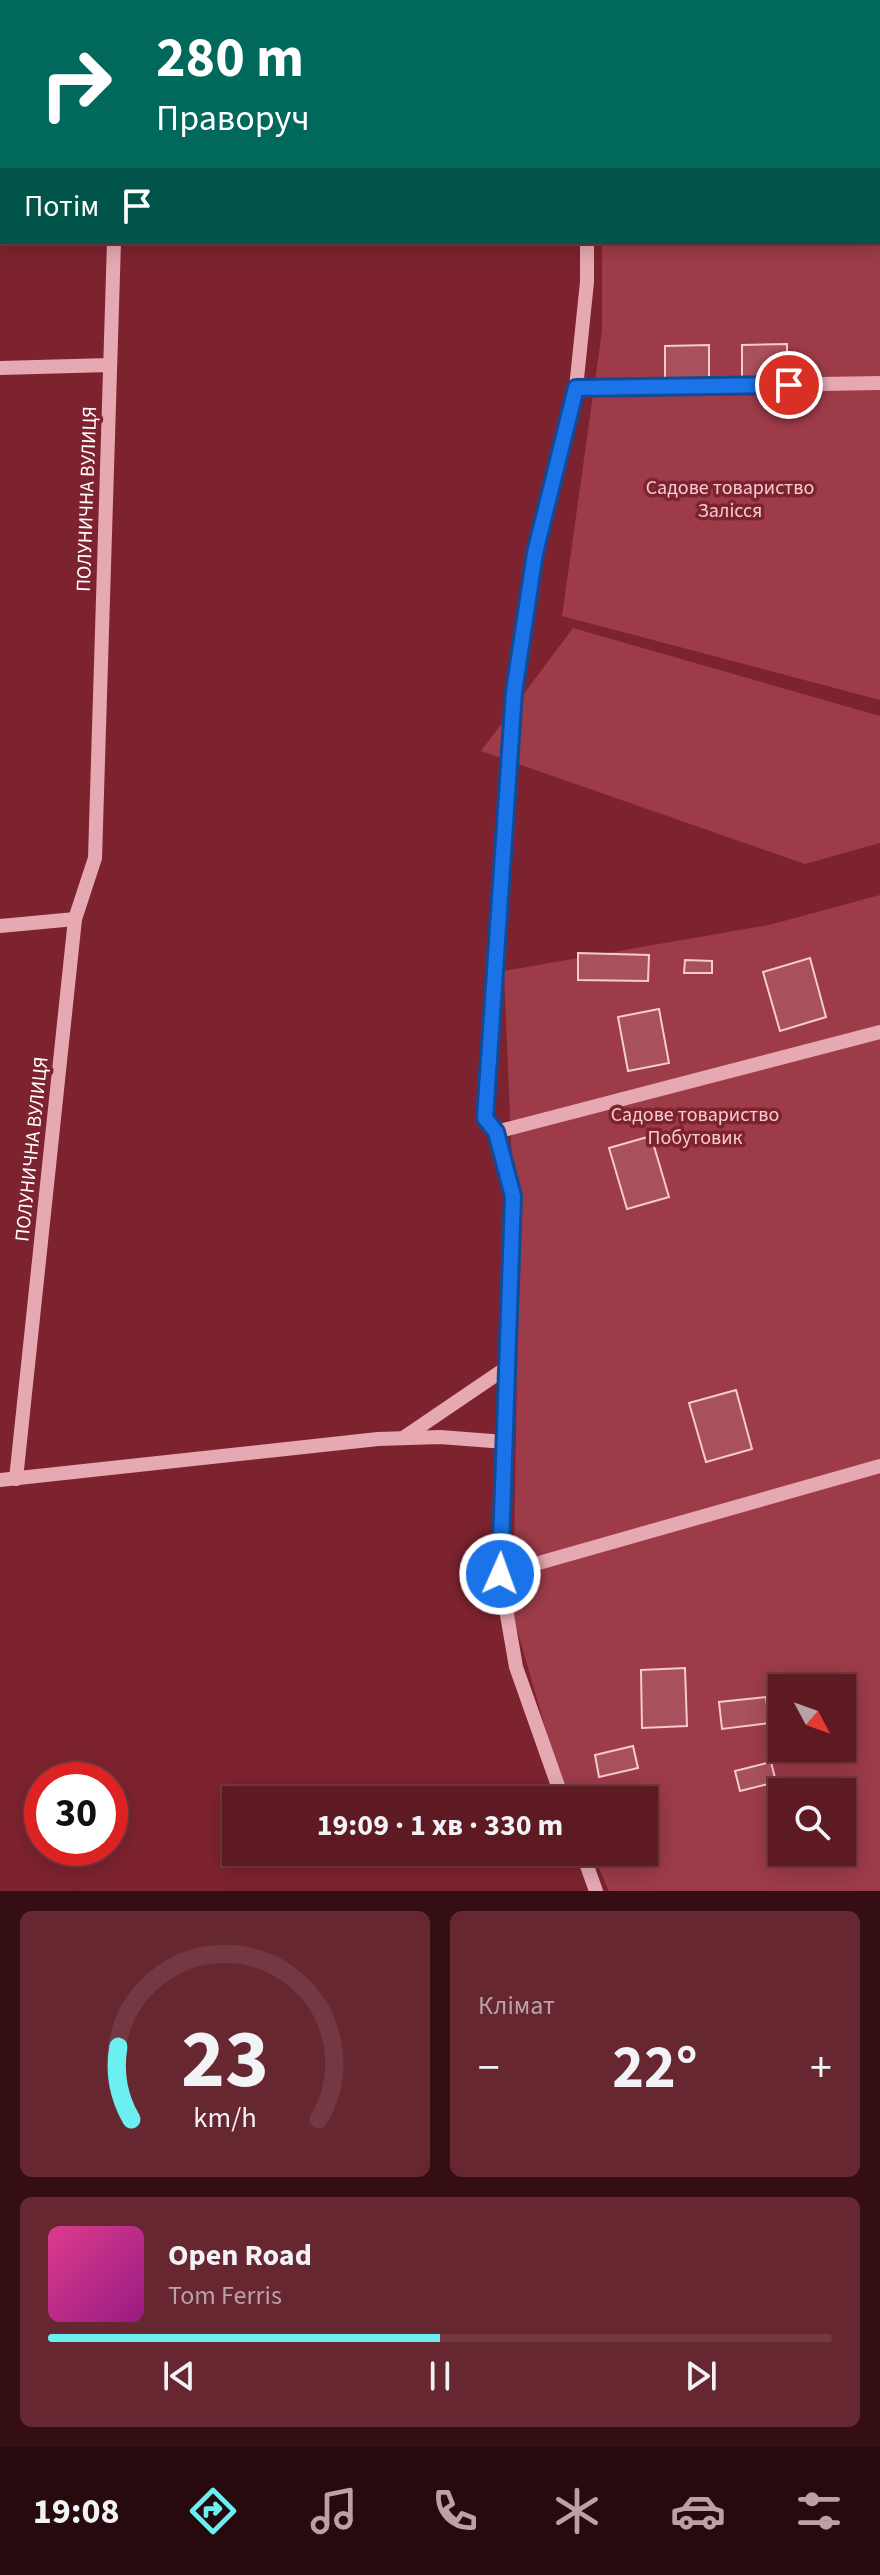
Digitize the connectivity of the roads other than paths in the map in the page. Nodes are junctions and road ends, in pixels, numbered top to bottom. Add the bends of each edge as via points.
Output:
1 (114, 244) edge
2 (587, 244) edge
3 (110, 365) junction
4 (0, 368) edge
5 (880, 383) edge
6 (576, 388) junction
7 (75, 919) junction
8 (0, 926) edge
9 (880, 1032) edge
10 (496, 1132) junction
11 (509, 1366) junction
12 (402, 1438) junction
13 (505, 1442) junction
14 (880, 1466) edge
15 (16, 1479) junction
16 (0, 1480) edge
17 (500, 1574) junction
18 (558, 1786) edge
19 (587, 1866) edge
20 (596, 1891) edge

1 - 3 street, ПОЛУНИЧНА ВУЛИЦЯ
2 - 6 street
3 - 4 street
3 - 7 street, ПОЛУНИЧНА ВУЛИЦЯ via 95,858
5 - 6 street
6 - 10 street via 535,553 514,692 485,1118
7 - 8 street
7 - 15 street, ПОЛУНИЧНА ВУЛИЦЯ
9 - 10 street
10 - 11 street via 513,1196
11 - 12 street
11 - 13 street
12 - 13 street
12 - 15 street
13 - 17 street
14 - 17 street
15 - 16 street
17 - 18 street via 516,1667
19 - 20 street

